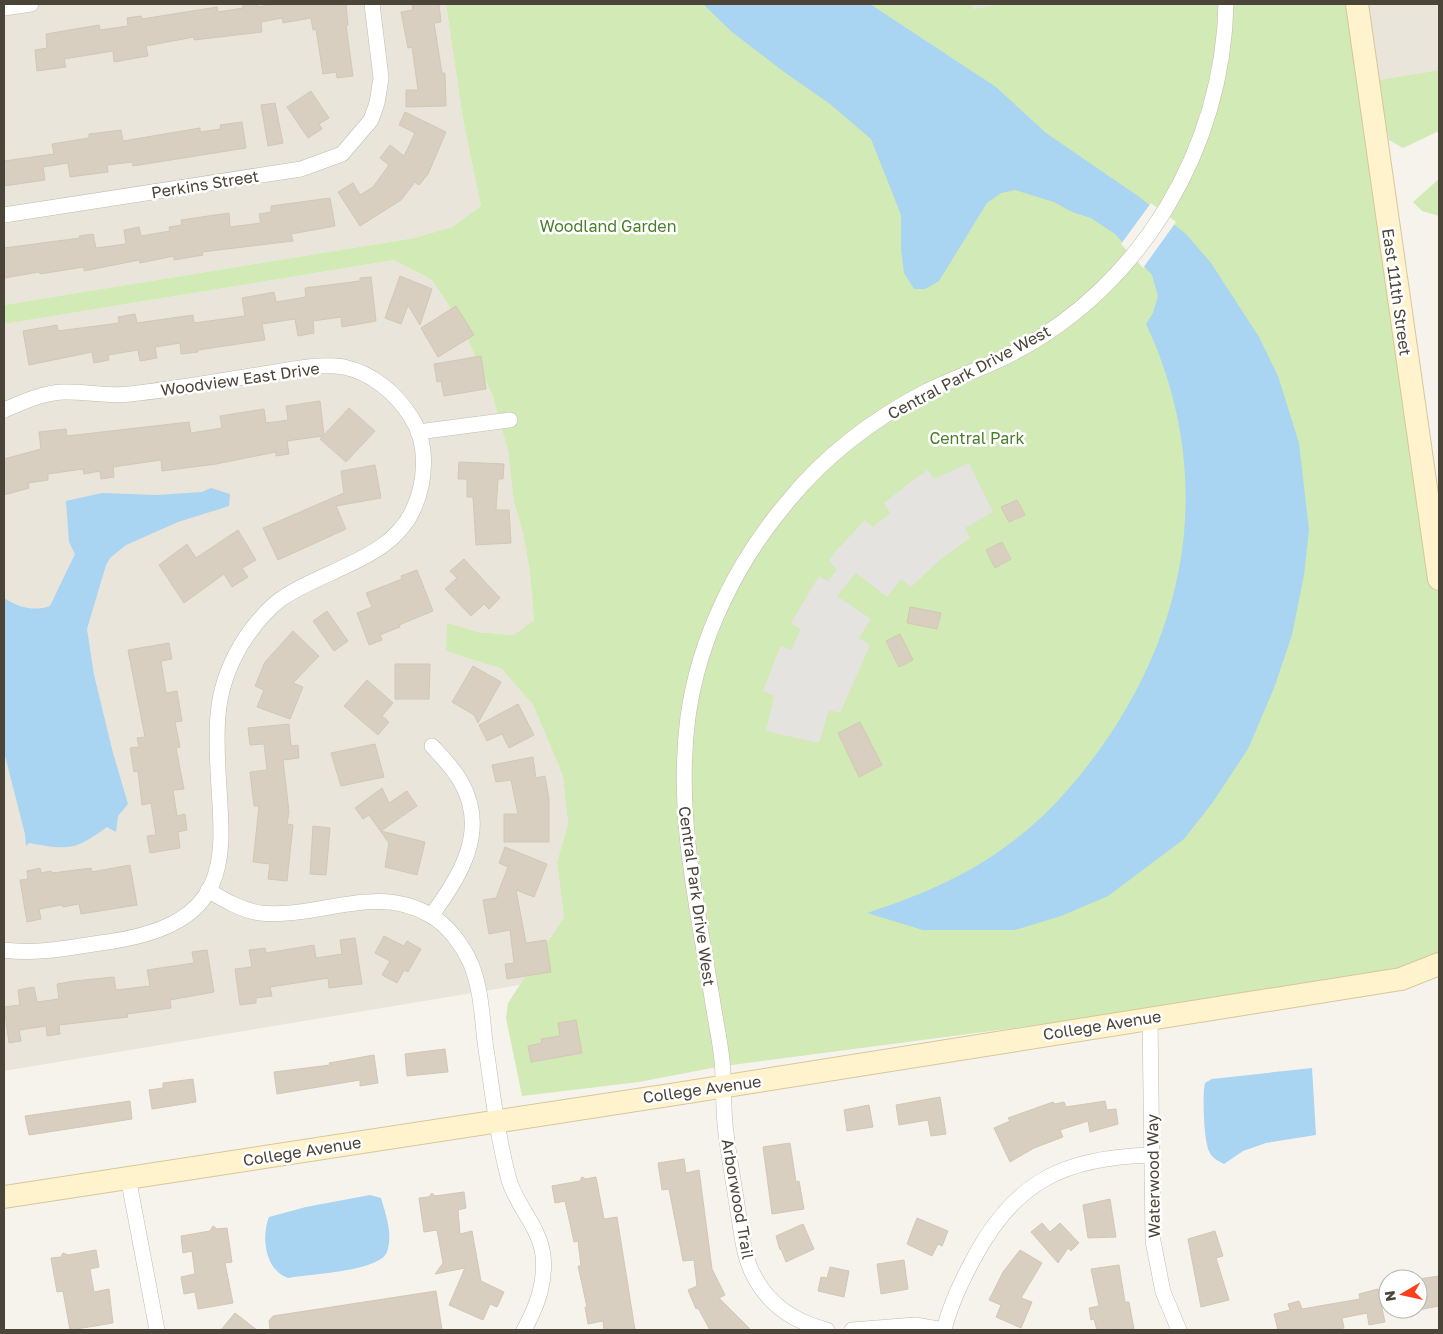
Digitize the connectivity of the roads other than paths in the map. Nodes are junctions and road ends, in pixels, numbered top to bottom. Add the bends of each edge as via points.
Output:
1 (31, 4) edge
2 (372, 4) edge
3 (1226, 4) edge
4 (1357, 4) edge
5 (4, 8) edge
6 (4, 216) edge
7 (4, 410) edge
8 (510, 420) dead end
9 (418, 432) junction
10 (1436, 530) edge
11 (1439, 579) edge
12 (432, 746) dead end
13 (208, 890) junction
14 (432, 916) junction
15 (4, 950) edge
16 (1439, 964) edge
17 (1400, 979) junction
18 (1439, 983) edge
19 (1150, 1018) junction
20 (723, 1086) junction
21 (497, 1121) junction
22 (1152, 1155) junction
23 (128, 1177) junction
24 (4, 1197) edge
25 (157, 1330) edge
26 (524, 1330) edge
27 (827, 1330) edge
28 (852, 1330) edge
29 (944, 1330) edge
30 (1179, 1330) edge

1 - 5 street
2 - 6 street, Perkins Street via 381,78 378,102 371,120 342,154 301,169
3 - 20 street, Central Park Drive West via 1223,52 1213,100 1200,139 1179,187 1142,244 1103,288 1061,324 995,362 928,391 852,439 788,501 756,542 728,593 704,650 692,697 684,772 686,839 721,1055
4 - 10 main road, East 111th Street
7 - 9 street, Woodview East Drive via 63,392 131,394 306,367 333,366 360,372 392,392 414,421
8 - 9 street
9 - 13 street, Woodview East Drive via 423,473 412,513 404,524 372,553 280,600 245,638 228,671 221,692 217,729 223,841 221,858
10 - 11 main road, East 111th Street
12 - 14 street via 461,782 471,812 472,830 466,862
13 - 14 street via 232,904 258,912 289,913 380,900
13 - 15 street, Woodview East Drive via 186,915 156,932 48,951
14 - 21 street via 463,949 476,980
16 - 17 main road, College Avenue
17 - 18 main road, College Avenue
17 - 19 main road, College Avenue
19 - 20 main road, College Avenue
19 - 22 street, Waterwood Way
20 - 21 main road, College Avenue
20 - 27 street, Arborwood Trail via 726,1129 750,1268 764,1291 780,1308 802,1323
21 - 23 main road, College Avenue
21 - 26 street via 515,1196 540,1239 543,1255 537,1308
22 - 29 street via 1121,1156 1072,1166 1023,1193 1007,1207 984,1237 953,1301
22 - 30 street, Waterwood Way via 1154,1249 1163,1292
23 - 24 main road, College Avenue
23 - 25 street
28 - 29 street via 915,1325

